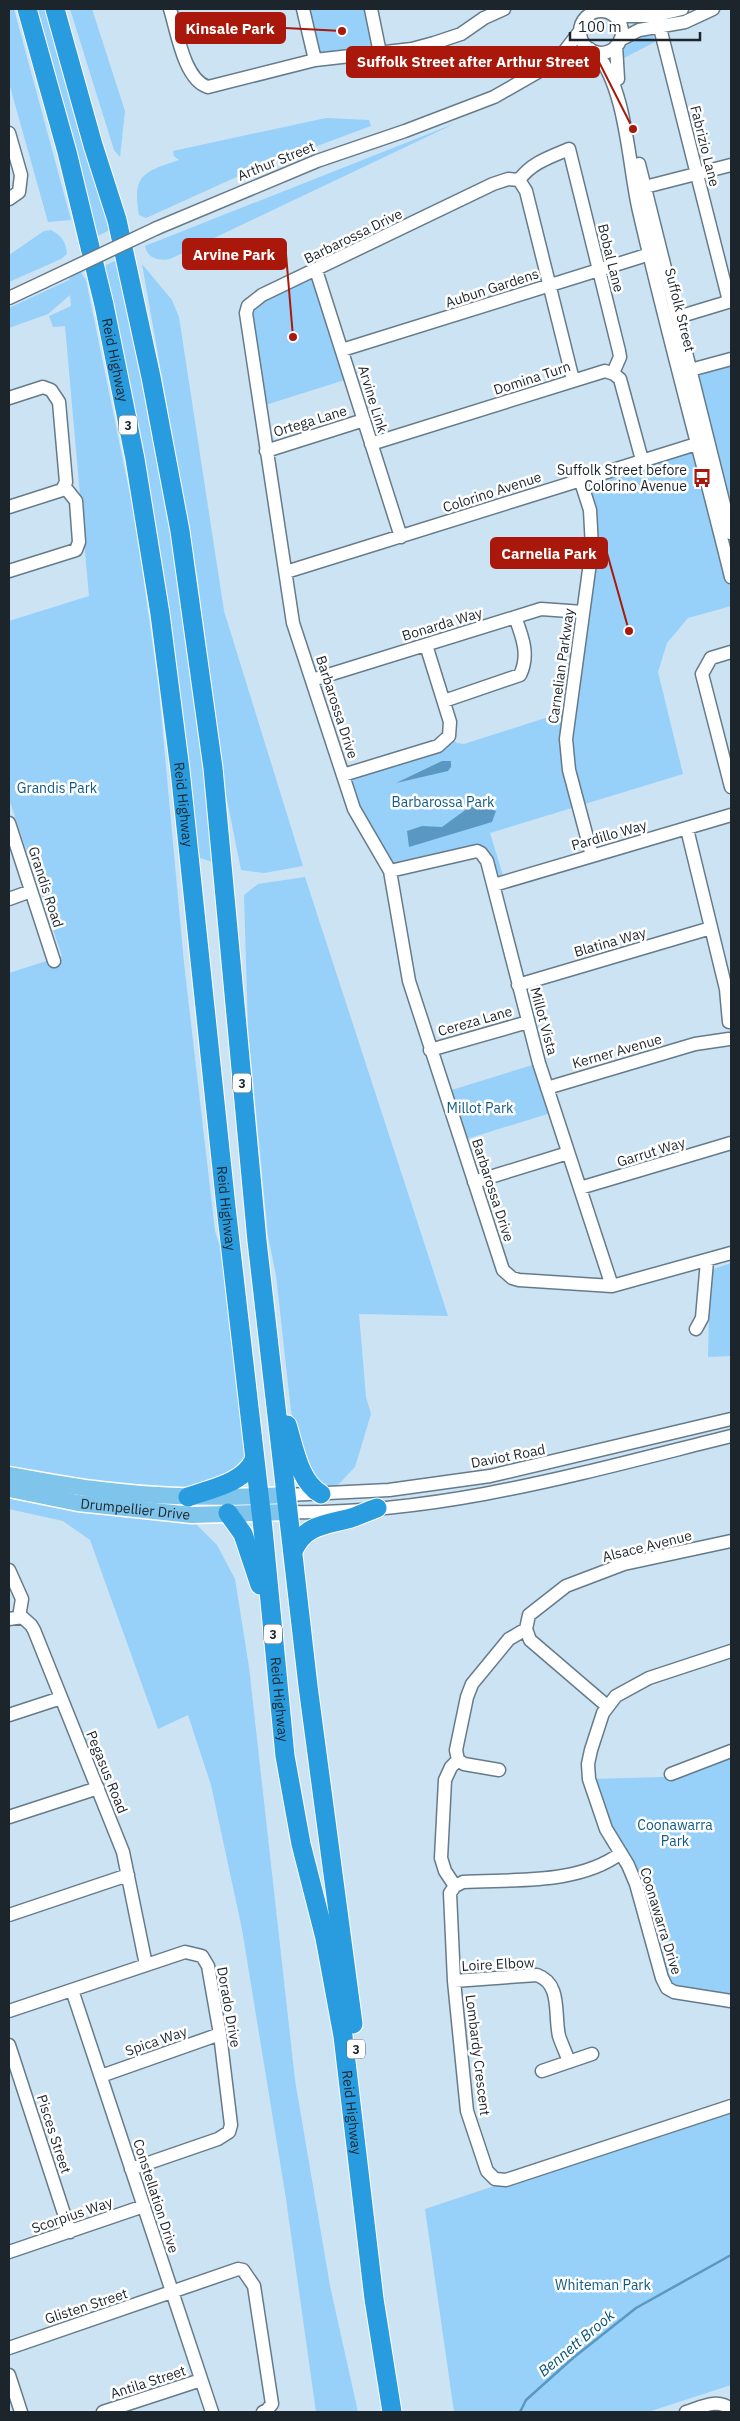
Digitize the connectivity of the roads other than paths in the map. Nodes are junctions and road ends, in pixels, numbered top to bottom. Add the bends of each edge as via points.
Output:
1 (27, 9) edge
2 (55, 9) edge
3 (170, 9) edge
4 (303, 9) edge
5 (371, 9) edge
6 (504, 9) edge
7 (682, 9) edge
8 (713, 9) edge
9 (610, 12) edge
10 (482, 14) edge
11 (584, 19) edge
12 (660, 28) junction
13 (618, 43) junction
14 (593, 50) junction
15 (380, 53) junction
16 (315, 60) junction
17 (557, 61) junction
18 (9, 133) edge
19 (731, 165) edge
20 (696, 174) junction
21 (519, 180) junction
22 (645, 187) junction
23 (9, 199) edge
24 (650, 254) junction
25 (316, 270) junction
26 (599, 270) junction
27 (549, 285) junction
28 (9, 298) edge
29 (730, 301) edge
30 (678, 316) junction
31 (342, 350) junction
32 (731, 359) edge
33 (686, 372) junction
34 (613, 373) junction
35 (573, 380) junction
36 (9, 398) edge
37 (364, 420) junction
38 (703, 442) junction
39 (371, 444) junction
40 (266, 450) junction
41 (642, 460) junction
42 (580, 479) junction
43 (64, 486) junction
44 (9, 507) edge
45 (731, 533) edge
46 (401, 537) junction
47 (9, 571) edge
48 (286, 572) junction
49 (731, 577) edge
50 (583, 612) junction
51 (515, 617) junction
52 (426, 645) junction
53 (731, 652) edge
54 (312, 680) junction
55 (444, 701) junction
56 (343, 775) junction
57 (731, 787) edge
58 (731, 814) edge
59 (9, 823) edge
60 (687, 829) junction
61 (592, 856) junction
62 (390, 872) junction
63 (494, 885) junction
64 (31, 891) junction
65 (9, 899) edge
66 (711, 928) junction
67 (54, 961) dead end
68 (518, 985) junction
69 (729, 994) edge
70 (528, 1022) junction
71 (729, 1030) edge
72 (430, 1050) junction
73 (547, 1088) junction
74 (731, 1144) edge
75 (568, 1153) junction
76 (474, 1182) junction
77 (580, 1188) junction
78 (731, 1253) edge
79 (707, 1261) junction
80 (612, 1286) junction
81 (696, 1329) dead end
82 (275, 1391) junction
83 (731, 1419) edge
84 (731, 1436) edge
85 (254, 1460) junction
86 (9, 1474) edge
87 (9, 1489) edge
88 (320, 1494) junction
89 (188, 1497) junction
90 (288, 1504) junction
91 (260, 1505) junction
92 (376, 1508) junction
93 (228, 1513) junction
94 (731, 1540) edge
95 (293, 1551) junction
96 (9, 1570) edge
97 (14, 1618) edge
98 (526, 1629) junction
99 (731, 1651) edge
100 (61, 1698) junction
101 (607, 1706) junction
102 (9, 1715) edge
103 (731, 1751) edge
104 (285, 1756) junction
105 (458, 1760) junction
106 (499, 1770) dead end
107 (671, 1774) dead end
108 (98, 1788) junction
109 (9, 1817) edge
110 (621, 1854) junction
111 (128, 1875) junction
112 (455, 1886) junction
113 (9, 1915) edge
114 (145, 1960) dead end
115 (454, 1981) junction
116 (72, 1990) junction
117 (731, 2001) edge
118 (9, 2011) edge
119 (220, 2034) junction
120 (9, 2045) edge
121 (592, 2054) dead end
122 (569, 2062) junction
123 (542, 2071) dead end
124 (101, 2076) junction
125 (731, 2106) edge
126 (132, 2169) junction
127 (144, 2206) junction
128 (70, 2232) junction
129 (9, 2252) edge
130 (173, 2293) junction
131 (9, 2348) edge
132 (9, 2375) edge
133 (201, 2380) junction
134 (124, 2409) edge
135 (731, 2409) edge
136 (21, 2412) edge
137 (103, 2412) edge
138 (212, 2412) edge
139 (263, 2412) edge
140 (392, 2412) edge
141 (403, 2412) edge
142 (686, 2412) edge

1 - 85 highway, Reid Highway / 3 via 86,228 135,459 162,624
2 - 82 highway, Reid Highway / 3 via 117,220 180,531 220,845 257,1241
3 - 16 street via 190,73 200,85 214,87
4 - 16 street
5 - 15 street
6 - 10 street
7 - 9 street via 653,16
8 - 12 street via 685,22
9 - 11 street via 598,11
9 - 13 street via 621,27
10 - 15 street via 461,34 434,43
11 - 14 street via 583,41
11 - 17 street, Arthur Street
12 - 13 street via 639,30
12 - 20 street, Fabrizio Lane
13 - 14 street via 605,52
13 - 22 street, Suffolk Street via 616,68
14 - 17 street, Arthur Street
14 - 24 street, Suffolk Street via 608,68 615,90
15 - 16 street
17 - 28 street, Arthur Street, bridge via 494,97 317,161 157,228
18 - 23 street via 21,175 19,192
19 - 20 street
20 - 22 street
20 - 29 street, Fabrizio Lane
21 - 25 street, Barbarossa Drive via 502,180
21 - 26 street, Bobal Lane via 532,165 569,149
21 - 27 street via 526,190
22 - 30 street, Suffolk Street
24 - 26 street, Aubun Gardens
24 - 33 street, Suffolk Street
25 - 31 street, Arvine Link
25 - 40 street, Barbarossa Drive via 262,295 248,306 246,313
26 - 27 street, Aubun Gardens
26 - 34 street, Bobal Lane via 620,357
27 - 31 street, Aubun Gardens
27 - 35 street
29 - 30 street
30 - 33 street, Suffolk Street
31 - 37 street, Arvine Link
32 - 33 street
33 - 38 street, Suffolk Street
34 - 35 street, Domina Turn via 604,371
34 - 41 street via 622,385
35 - 39 street, Domina Turn
36 - 43 street via 43,387 57,396
37 - 39 street, Arvine Link
37 - 40 street, Ortega Lane
38 - 41 street, Colorino Avenue
38 - 45 street, Suffolk Street
38 - 49 street, Suffolk Street
39 - 46 street, Arvine Link
40 - 48 street, Barbarossa Drive
41 - 42 street, Colorino Avenue
42 - 46 street, Colorino Avenue
42 - 50 street, Carnelian Parkway via 590,510 592,535
43 - 44 street via 62,490
43 - 47 street via 76,501 80,542 76,550
46 - 48 street, Colorino Avenue
48 - 54 street, Barbarossa Drive via 293,623
50 - 51 street, Bonarda Way via 541,609
50 - 61 street, Carnelian Parkway via 566,739 569,770
51 - 52 street, Bonarda Way
51 - 55 street via 525,652 520,675
52 - 54 street, Bonarda Way
52 - 55 street
53 - 57 street via 711,658 702,674
54 - 56 street, Barbarossa Drive
55 - 56 street via 451,730 438,746
56 - 62 street, Barbarossa Drive via 360,822
58 - 60 street, Pardillo Way
59 - 64 street, Grandis Road
60 - 61 street, Pardillo Way
60 - 66 street
61 - 63 street, Pardillo Way
62 - 63 street, Millot Vista via 477,851 487,861
62 - 72 street, Barbarossa Drive via 404,964
63 - 68 street, Millot Vista
64 - 65 street
64 - 67 street, Grandis Road
66 - 68 street, Blatina Way
66 - 69 street
68 - 70 street, Millot Vista
69 - 71 street
70 - 72 street, Cereza Lane
70 - 73 street, Millot Vista
71 - 73 street, Kerner Avenue via 695,1044
72 - 76 street, Barbarossa Drive
73 - 75 street, Millot Vista
74 - 77 street, Garrut Way
75 - 76 street
75 - 77 street, Millot Vista
76 - 80 street, Barbarossa Drive via 503,1270 508,1275 519,1280
77 - 80 street, Millot Vista
78 - 79 street, Barbarossa Drive
79 - 80 street, Barbarossa Drive
79 - 81 street via 702,1318
82 - 88 highway via 304,1474 313,1490
82 - 90 highway, Reid Highway / 3
83 - 88 street, Daviot Road via 490,1476 389,1490
84 - 92 street via 538,1484 449,1500
85 - 89 highway via 248,1472
85 - 91 highway, Reid Highway / 3
86 - 89 main road, Drumpellier Drive via 110,1491
87 - 93 main road, Drumpellier Drive via 78,1503 165,1513
88 - 90 street, Daviot Road
89 - 91 main road, Drumpellier Drive
90 - 91 main road
90 - 92 street
90 - 95 highway, Reid Highway / 3
91 - 93 main road, Drumpellier Drive
91 - 104 highway, Reid Highway / 3
92 - 95 highway via 307,1532 300,1537
93 - 104 highway via 243,1534 262,1596 275,1728
94 - 98 street, Alsace Avenue via 624,1564 566,1586 529,1615
95 - 141 highway, Reid Highway / 3 via 385,2297
96 - 97 street via 22,1599
97 - 100 street, Pegasus Road via 26,1620 34,1630
98 - 101 street via 530,1640
98 - 105 street via 509,1639 472,1684 456,1750
99 - 101 street via 649,1678 616,1696
100 - 102 street
100 - 108 street, Pegasus Road
101 - 110 street, Coonawarra Drive via 588,1764 606,1829
103 - 107 street
104 - 140 highway, Reid Highway / 3 via 343,2036 374,2299
105 - 106 street
105 - 112 street via 445,1780 441,1858 444,1871
108 - 109 street
108 - 111 street, Pegasus Road via 123,1852
110 - 112 street via 610,1862 565,1876 463,1882
110 - 117 street, Coonawarra Drive via 636,1884 667,1988 674,1992
111 - 113 street
111 - 114 street, Pegasus Road
112 - 115 street, Lombardy Crescent via 448,1902
115 - 122 street, Loire Elbow via 537,1974 546,1978 554,1991 559,2036
115 - 125 street, Lombardy Crescent via 467,2111 488,2171 495,2179 506,2180
116 - 118 street, Dorado Drive
116 - 119 street, Dorado Drive via 193,1952 202,1956 208,1966
116 - 124 street, Constellation Drive
119 - 124 street, Spica Way
119 - 126 street, Dorado Drive via 231,2125 229,2132 218,2139
120 - 128 street, Pisces Street
121 - 122 street
122 - 123 street
124 - 126 street, Constellation Drive
126 - 127 street, Constellation Drive
127 - 128 street, Scorpius Way
127 - 130 street, Constellation Drive
128 - 129 street, Scorpius Way
130 - 131 street, Glisten Street
130 - 133 street, Constellation Drive
130 - 139 street, Glisten Street via 238,2269 248,2274 254,2286 272,2404
132 - 136 street
133 - 134 street, Antila Street
133 - 138 street, Constellation Drive
134 - 137 street, Antila Street
135 - 142 street via 715,2403

